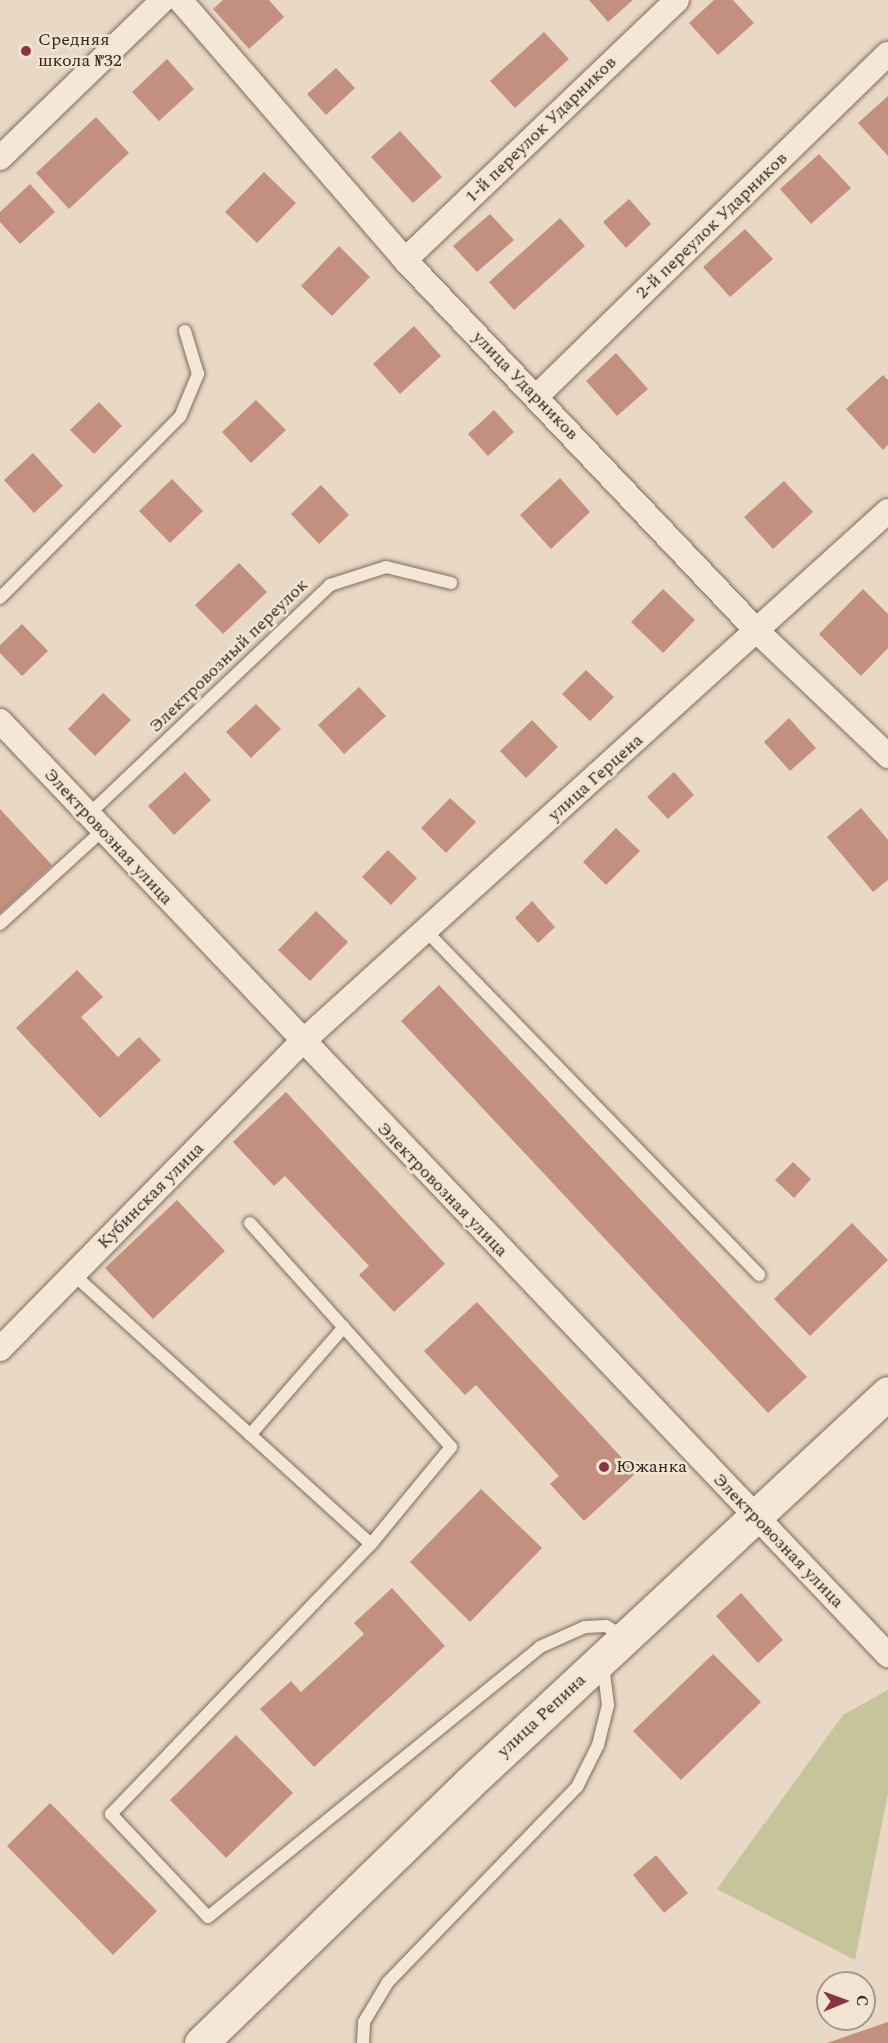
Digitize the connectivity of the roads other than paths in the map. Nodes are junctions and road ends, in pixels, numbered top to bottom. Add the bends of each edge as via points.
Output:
1 (163, 0) edge
2 (180, 0) edge
3 (677, 0) edge
4 (888, 54) edge
5 (0, 158) edge
6 (405, 260) junction
7 (184, 331) dead end
8 (536, 397) junction
9 (888, 511) edge
10 (451, 583) dead end
11 (0, 598) edge
12 (758, 632) junction
13 (0, 721) edge
14 (888, 756) edge
15 (95, 823) junction
16 (0, 924) edge
17 (426, 931) junction
18 (301, 1043) junction
19 (250, 1222) dead end
20 (74, 1274) junction
21 (759, 1275) dead end
22 (344, 1328) junction
23 (0, 1349) edge
24 (888, 1393) edge
25 (250, 1435) junction
26 (756, 1518) junction
27 (371, 1544) junction
28 (627, 1638) junction
29 (888, 1655) edge
30 (602, 1660) junction
31 (201, 2043) edge
32 (363, 2043) edge

1 - 5 street
2 - 6 street, улица Ударников
3 - 6 street, 1-й переулок Ударников
4 - 8 street, 2-й переулок Ударников
6 - 8 street, улица Ударников
7 - 11 lane via 198,374 180,417
8 - 12 street, улица Ударников
9 - 12 street, улица Герцена
10 - 15 lane, Электровозный переулок via 386,567 330,585
12 - 14 street, улица Ударников
12 - 17 street, улица Герцена
13 - 15 street, Электровозная улица
15 - 16 lane, Электровозный переулок
15 - 18 street, Электровозная улица
17 - 18 street, улица Герцена
17 - 21 lane
18 - 20 street, Кубинская улица
18 - 26 street, Электровозная улица
19 - 22 lane
20 - 23 street, Кубинская улица
20 - 25 lane
22 - 25 lane
22 - 27 lane via 451,1447
24 - 26 main road, улица Репина
25 - 27 lane
26 - 28 main road, улица Репина
26 - 29 street, Электровозная улица
27 - 28 lane via 111,1814 208,1917 540,1647 585,1627 606,1626
28 - 30 main road, улица Репина
30 - 31 main road, улица Репина
30 - 32 lane via 608,1705 598,1745 578,1787 388,1982 364,2022

